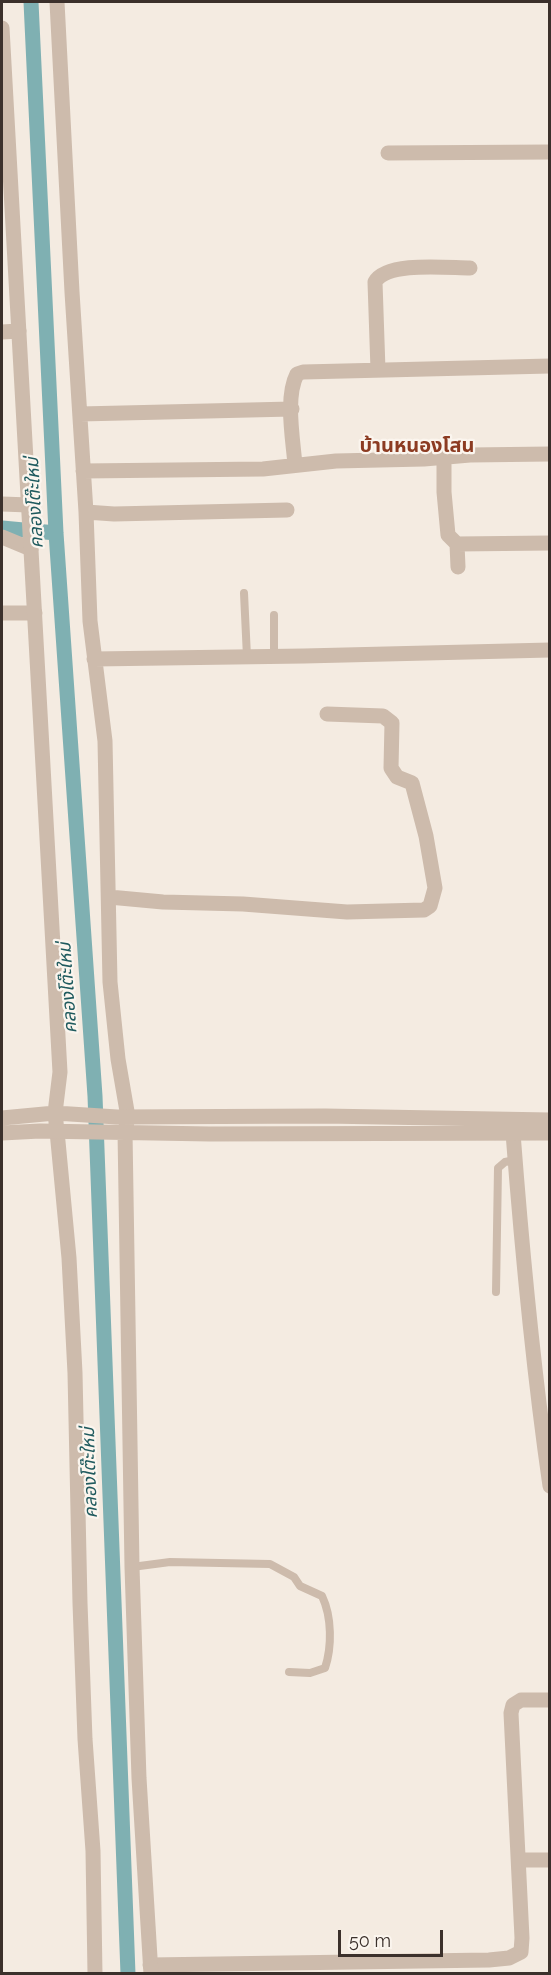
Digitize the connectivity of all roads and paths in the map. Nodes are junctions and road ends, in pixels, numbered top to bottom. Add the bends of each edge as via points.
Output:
1 (57, 2) edge
2 (2, 28) edge
3 (549, 152) edge
4 (388, 153) dead end
5 (470, 267) dead end
6 (19, 331) junction
7 (2, 332) edge
8 (549, 366) edge
9 (378, 370) junction
10 (292, 409) junction
11 (80, 414) junction
12 (549, 454) edge
13 (444, 458) junction
14 (295, 465) junction
15 (83, 471) junction
16 (2, 504) edge
17 (29, 509) junction
18 (287, 510) dead end
19 (86, 512) junction
20 (2, 537) edge
21 (549, 543) edge
22 (30, 544) junction
23 (457, 544) junction
24 (458, 567) dead end
25 (244, 594) dead end
26 (2, 613) edge
27 (35, 614) junction
28 (274, 615) dead end
29 (549, 650) edge
30 (247, 657) junction
31 (274, 657) junction
32 (94, 659) junction
33 (327, 714) dead end
34 (109, 897) junction
35 (61, 1114) junction
36 (2, 1118) edge
37 (549, 1120) edge
38 (124, 1125) junction
39 (62, 1131) junction
40 (2, 1133) edge
41 (513, 1133) junction
42 (549, 1133) edge
43 (515, 1160) junction
44 (496, 1292) dead end
45 (549, 1486) edge
46 (132, 1567) junction
47 (290, 1672) dead end
48 (549, 1700) edge
49 (519, 1860) junction
50 (549, 1860) edge
51 (151, 1969) edge
52 (95, 1974) edge

1 - 11 street
2 - 6 street
3 - 4 street
5 - 9 street via 408,268 378,276
6 - 7 street
6 - 17 street
8 - 9 street
9 - 10 street via 297,374 292,382
10 - 11 street
10 - 14 street
11 - 15 street
12 - 13 street
13 - 14 street
13 - 23 street via 448,535
14 - 15 street via 263,469
15 - 19 street
16 - 17 street
17 - 22 street
18 - 19 street
19 - 32 street
20 - 22 street
21 - 23 street
22 - 27 street
23 - 24 street
25 - 30 lane
26 - 27 street
27 - 35 street
28 - 31 lane
29 - 31 street
30 - 31 street
30 - 32 street
32 - 34 street via 105,741
33 - 34 street via 383,716 392,723 391,768 397,777 412,783 426,836 435,888 430,906 424,910 347,912
34 - 38 street via 110,982
35 - 36 street
35 - 38 street
35 - 39 street
37 - 38 street via 325,1116
38 - 39 street
38 - 41 street via 210,1134
38 - 46 street
39 - 40 street
39 - 52 street via 75,1373
41 - 42 street
41 - 43 street
43 - 44 lane via 498,1168
43 - 45 street via 520,1240
46 - 47 lane via 170,1562 229,1562 270,1564 286,1571 300,1586 322,1596 329,1626 325,1668 310,1673
46 - 51 street
48 - 49 street via 521,1700 513,1705
49 - 50 street
49 - 51 street via 521,1952 509,1958

